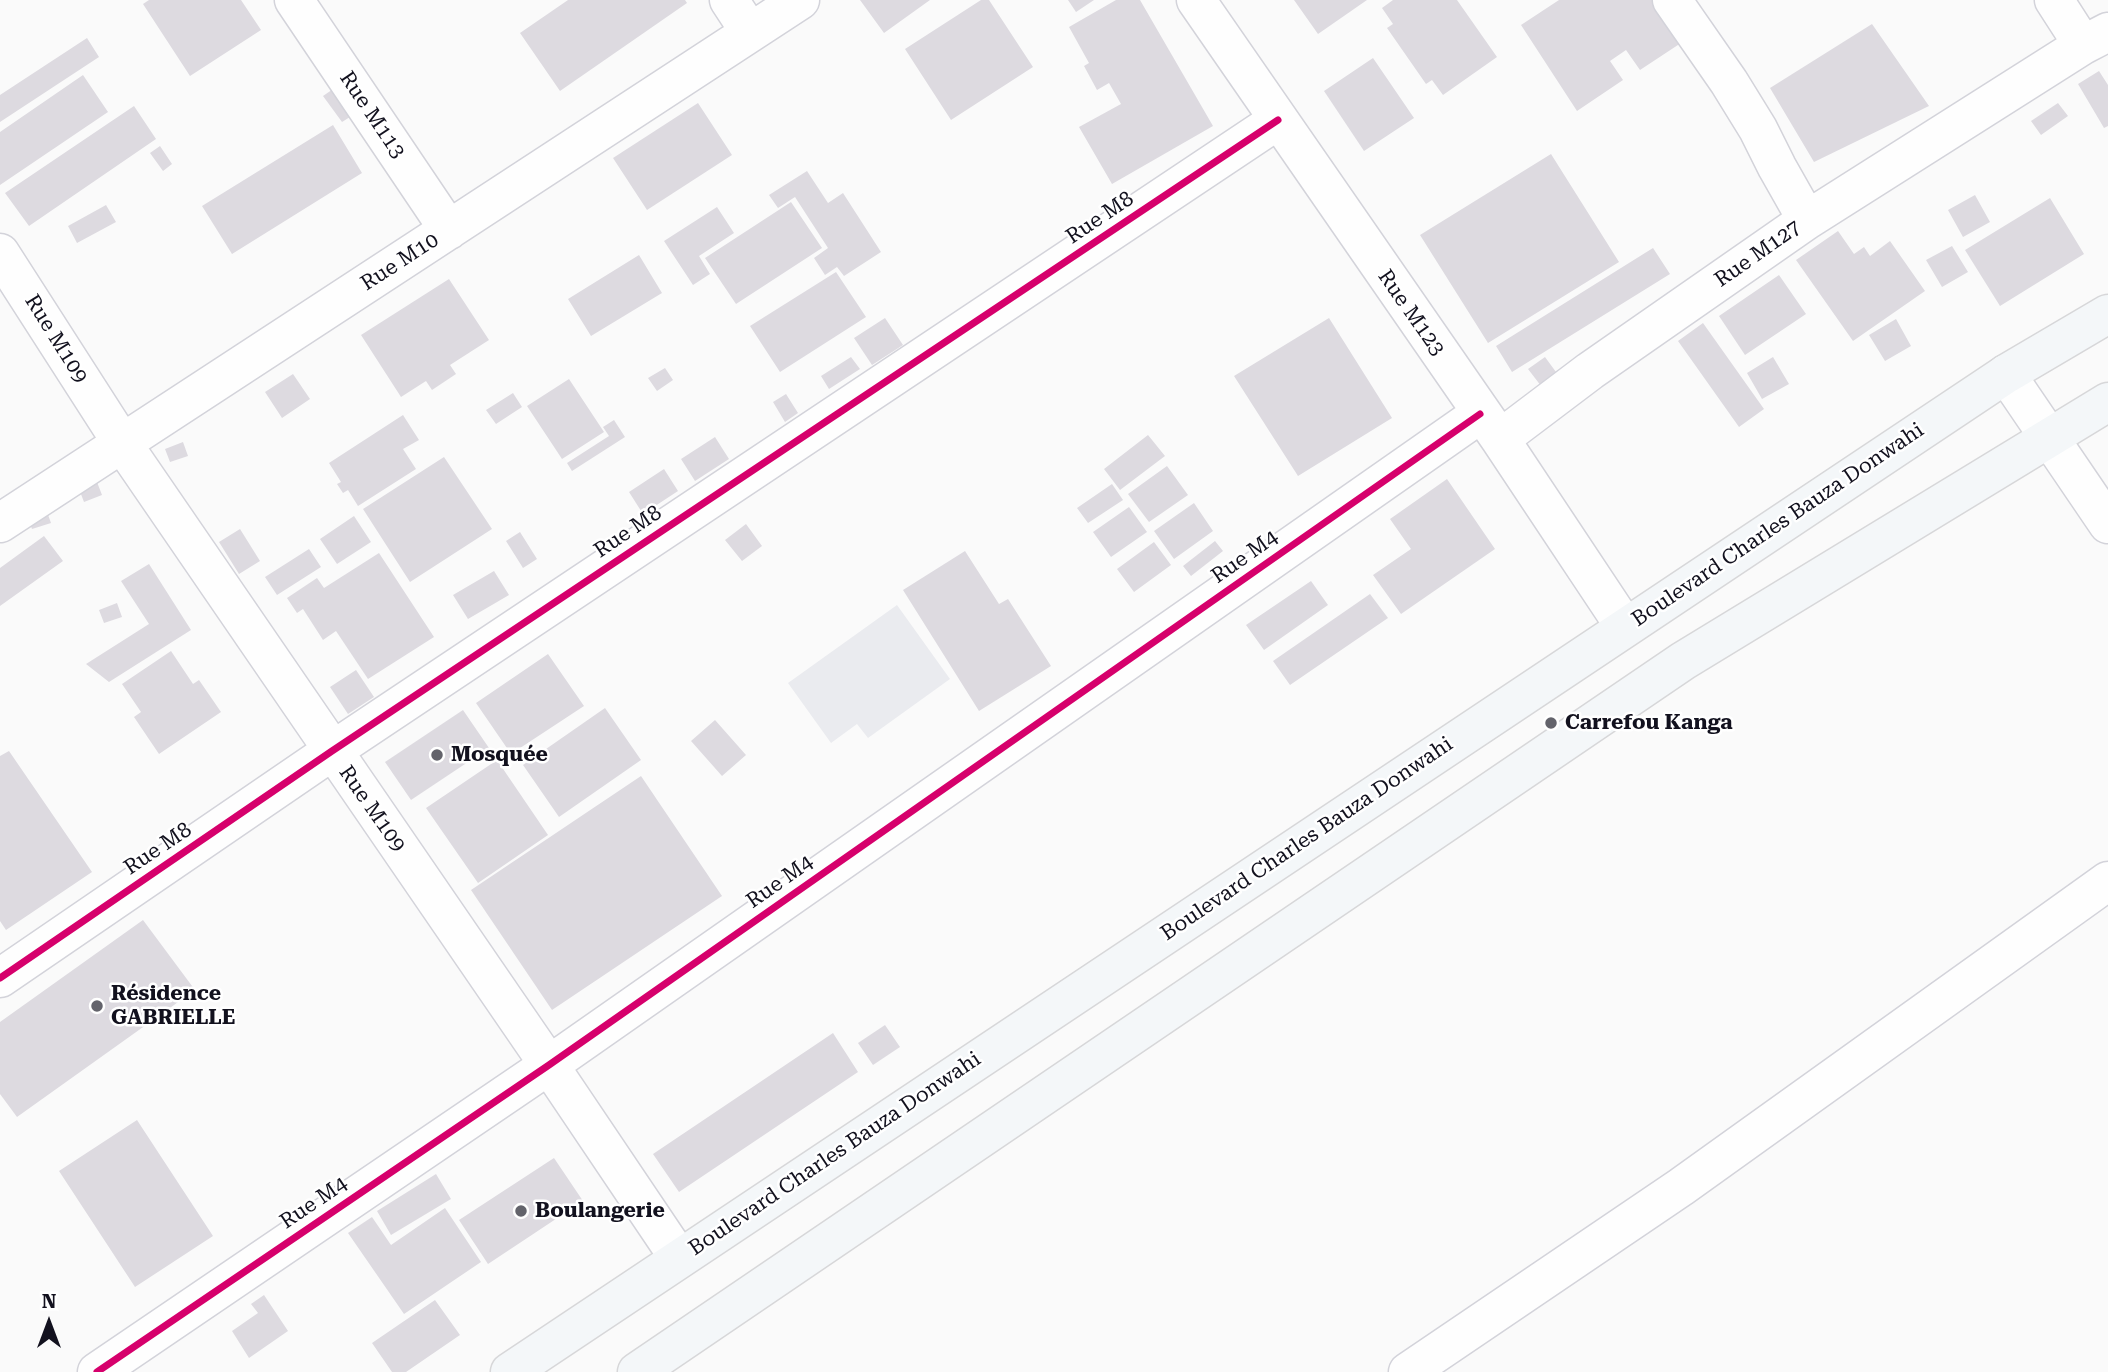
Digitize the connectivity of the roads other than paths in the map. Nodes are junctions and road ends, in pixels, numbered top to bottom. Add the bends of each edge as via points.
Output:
1 (294, 0) edge
2 (729, 0) edge
3 (800, 0) edge
4 (1196, 0) edge
5 (1672, 0) edge
6 (2054, 0) edge
7 (750, 32) junction
8 (2096, 38) edge
9 (1278, 120) junction
10 (1807, 219) junction
11 (449, 230) junction
12 (0, 253) edge
13 (14, 291) edge
14 (2108, 314) edge
15 (2006, 374) junction
16 (2108, 402) edge
17 (1490, 426) junction
18 (2049, 438) junction
19 (122, 443) junction
20 (0, 523) edge
21 (2108, 524) edge
22 (1625, 627) junction
23 (332, 751) junction
24 (2108, 881) edge
25 (0, 978) edge
26 (549, 1065) junction
27 (679, 1258) junction
28 (97, 1372) edge
29 (510, 1372) edge
30 (637, 1372) edge
31 (1408, 1372) edge

1 - 11 street, Rue M113
2 - 7 street
3 - 7 street, Rue M10
4 - 9 street, Rue M123
5 - 10 street, Rue M127 via 1758,129
6 - 8 street
7 - 11 street, Rue M10
8 - 10 street
9 - 17 street, Rue M123
9 - 23 street, Rue M8
10 - 17 street, Rue M127 via 1590,371
11 - 19 street, Rue M10
12 - 13 street, Rue M109
13 - 19 street, Rue M109
14 - 15 main road, Boulevard Charles Bauza Donwahi
15 - 18 street
15 - 22 main road, Boulevard Charles Bauza Donwahi
16 - 18 main road
17 - 22 street, Rue M123
17 - 26 street, Rue M4
18 - 21 street
18 - 30 main road via 1683,661
19 - 20 street, Rue M10
19 - 23 street, Rue M109
22 - 27 main road, Boulevard Charles Bauza Donwahi
23 - 25 street, Rue M8
23 - 26 street, Rue M109
24 - 31 street via 1681,1187
26 - 27 street, Rue M109
26 - 28 street, Rue M4
27 - 29 main road, Boulevard Charles Bauza Donwahi

